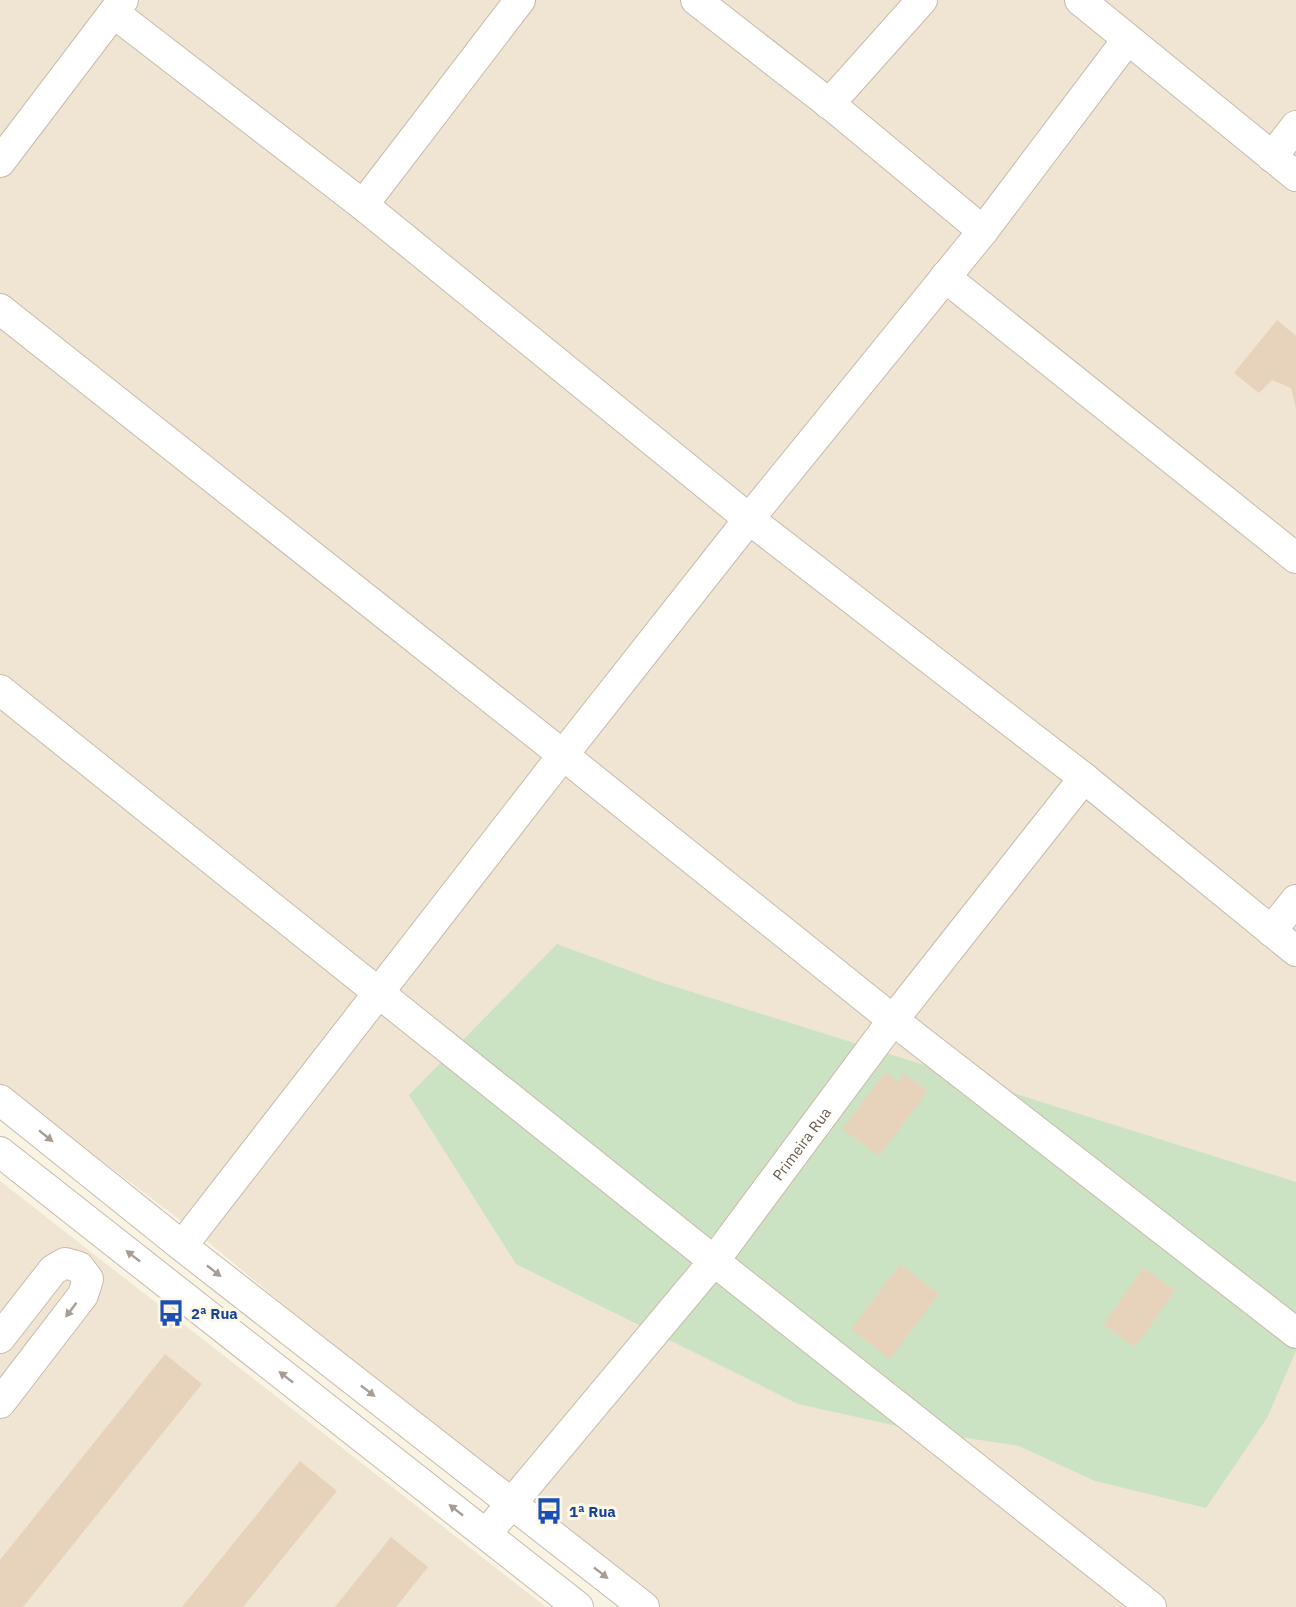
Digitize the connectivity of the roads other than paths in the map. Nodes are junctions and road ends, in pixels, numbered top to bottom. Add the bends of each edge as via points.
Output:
1 (520, 0) edge
2 (696, 0) edge
3 (922, 0) edge
4 (1080, 0) edge
5 (118, 6) edge
6 (1127, 40) junction
7 (830, 104) junction
8 (1296, 126) edge
9 (1272, 157) junction
10 (0, 162) edge
11 (1296, 176) edge
12 (363, 205) junction
13 (983, 231) junction
14 (945, 277) junction
15 (0, 309) edge
16 (749, 519) junction
17 (1296, 558) edge
18 (0, 690) edge
19 (563, 755) junction
20 (1084, 778) junction
21 (1296, 900) edge
22 (1271, 931) junction
23 (1296, 951) edge
24 (377, 993) junction
25 (893, 1020) junction
26 (0, 1100) edge
27 (0, 1152) edge
28 (182, 1246) junction
29 (714, 1261) junction
30 (1296, 1333) edge
31 (0, 1338) edge
32 (0, 1403) edge
33 (512, 1504) junction
34 (486, 1534) junction
35 (578, 1607) edge
36 (644, 1607) edge
37 (1151, 1607) edge

1 - 12 street
2 - 7 street
3 - 7 street
4 - 6 street
5 - 10 street
5 - 12 street
6 - 9 street
6 - 13 street
7 - 13 street
8 - 9 street
9 - 11 street
12 - 16 street
13 - 14 street
14 - 16 street
14 - 17 street
15 - 19 street
16 - 19 street
16 - 20 street
18 - 24 street
19 - 24 street
19 - 25 street
20 - 22 street
20 - 25 street, Primeira Rua
21 - 22 street
22 - 23 street
24 - 28 street
24 - 29 street
25 - 29 street, Primeira Rua
25 - 30 street
26 -> 28 street
34 -> 27 street
28 -> 33 street
29 - 33 street, Primeira Rua
29 - 37 street
31 -> 32 street via 52,1270 65,1263 80,1267 88,1279 82,1295
33 - 34 street, Primeira Rua
33 -> 36 street
34 - 35 street

